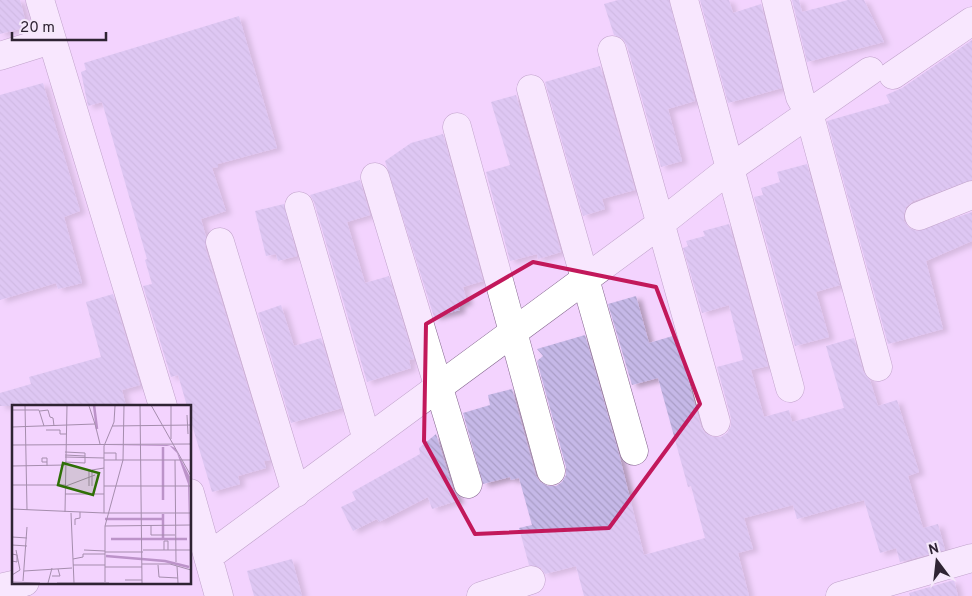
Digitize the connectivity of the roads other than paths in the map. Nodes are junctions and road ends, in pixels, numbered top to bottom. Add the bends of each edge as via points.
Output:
1 (40, 0) edge
2 (684, 0) edge
3 (776, 0) edge
4 (972, 21) edge
5 (51, 40) junction
6 (612, 50) dead end
7 (0, 56) edge
8 (532, 88) dead end
9 (809, 113) junction
10 (457, 127) dead end
11 (732, 167) junction
12 (375, 177) dead end
13 (972, 195) edge
14 (298, 206) dead end
15 (919, 216) dead end
16 (660, 224) junction
17 (220, 242) dead end
18 (585, 279) junction
19 (513, 333) junction
20 (878, 367) dead end
21 (439, 388) junction
22 (790, 388) dead end
23 (163, 405) edge
24 (716, 422) dead end
25 (367, 440) junction
26 (634, 451) dead end
27 (551, 470) dead end
28 (468, 484) dead end
29 (296, 492) junction
30 (191, 498) edge
31 (202, 549) edge
32 (972, 558) edge
33 (531, 580) dead end
34 (17, 584) edge
35 (0, 588) edge
36 (219, 596) edge
37 (481, 596) edge
38 (840, 596) edge

1 - 5 street
2 - 11 street
3 - 9 street via 800,97
4 - 9 street
5 - 7 street
5 - 23 street
6 - 16 street
8 - 18 street
9 - 11 street
9 - 20 street
10 - 19 street
11 - 16 street
11 - 22 street
12 - 21 street
13 - 15 street
14 - 25 street
16 - 18 street
16 - 24 street
17 - 29 street
18 - 19 street
18 - 26 street
19 - 21 street
19 - 27 street
21 - 25 street
21 - 28 street
25 - 29 street
29 - 31 street
30 - 31 street
31 - 36 street
32 - 38 street
33 - 37 street
34 - 35 street

